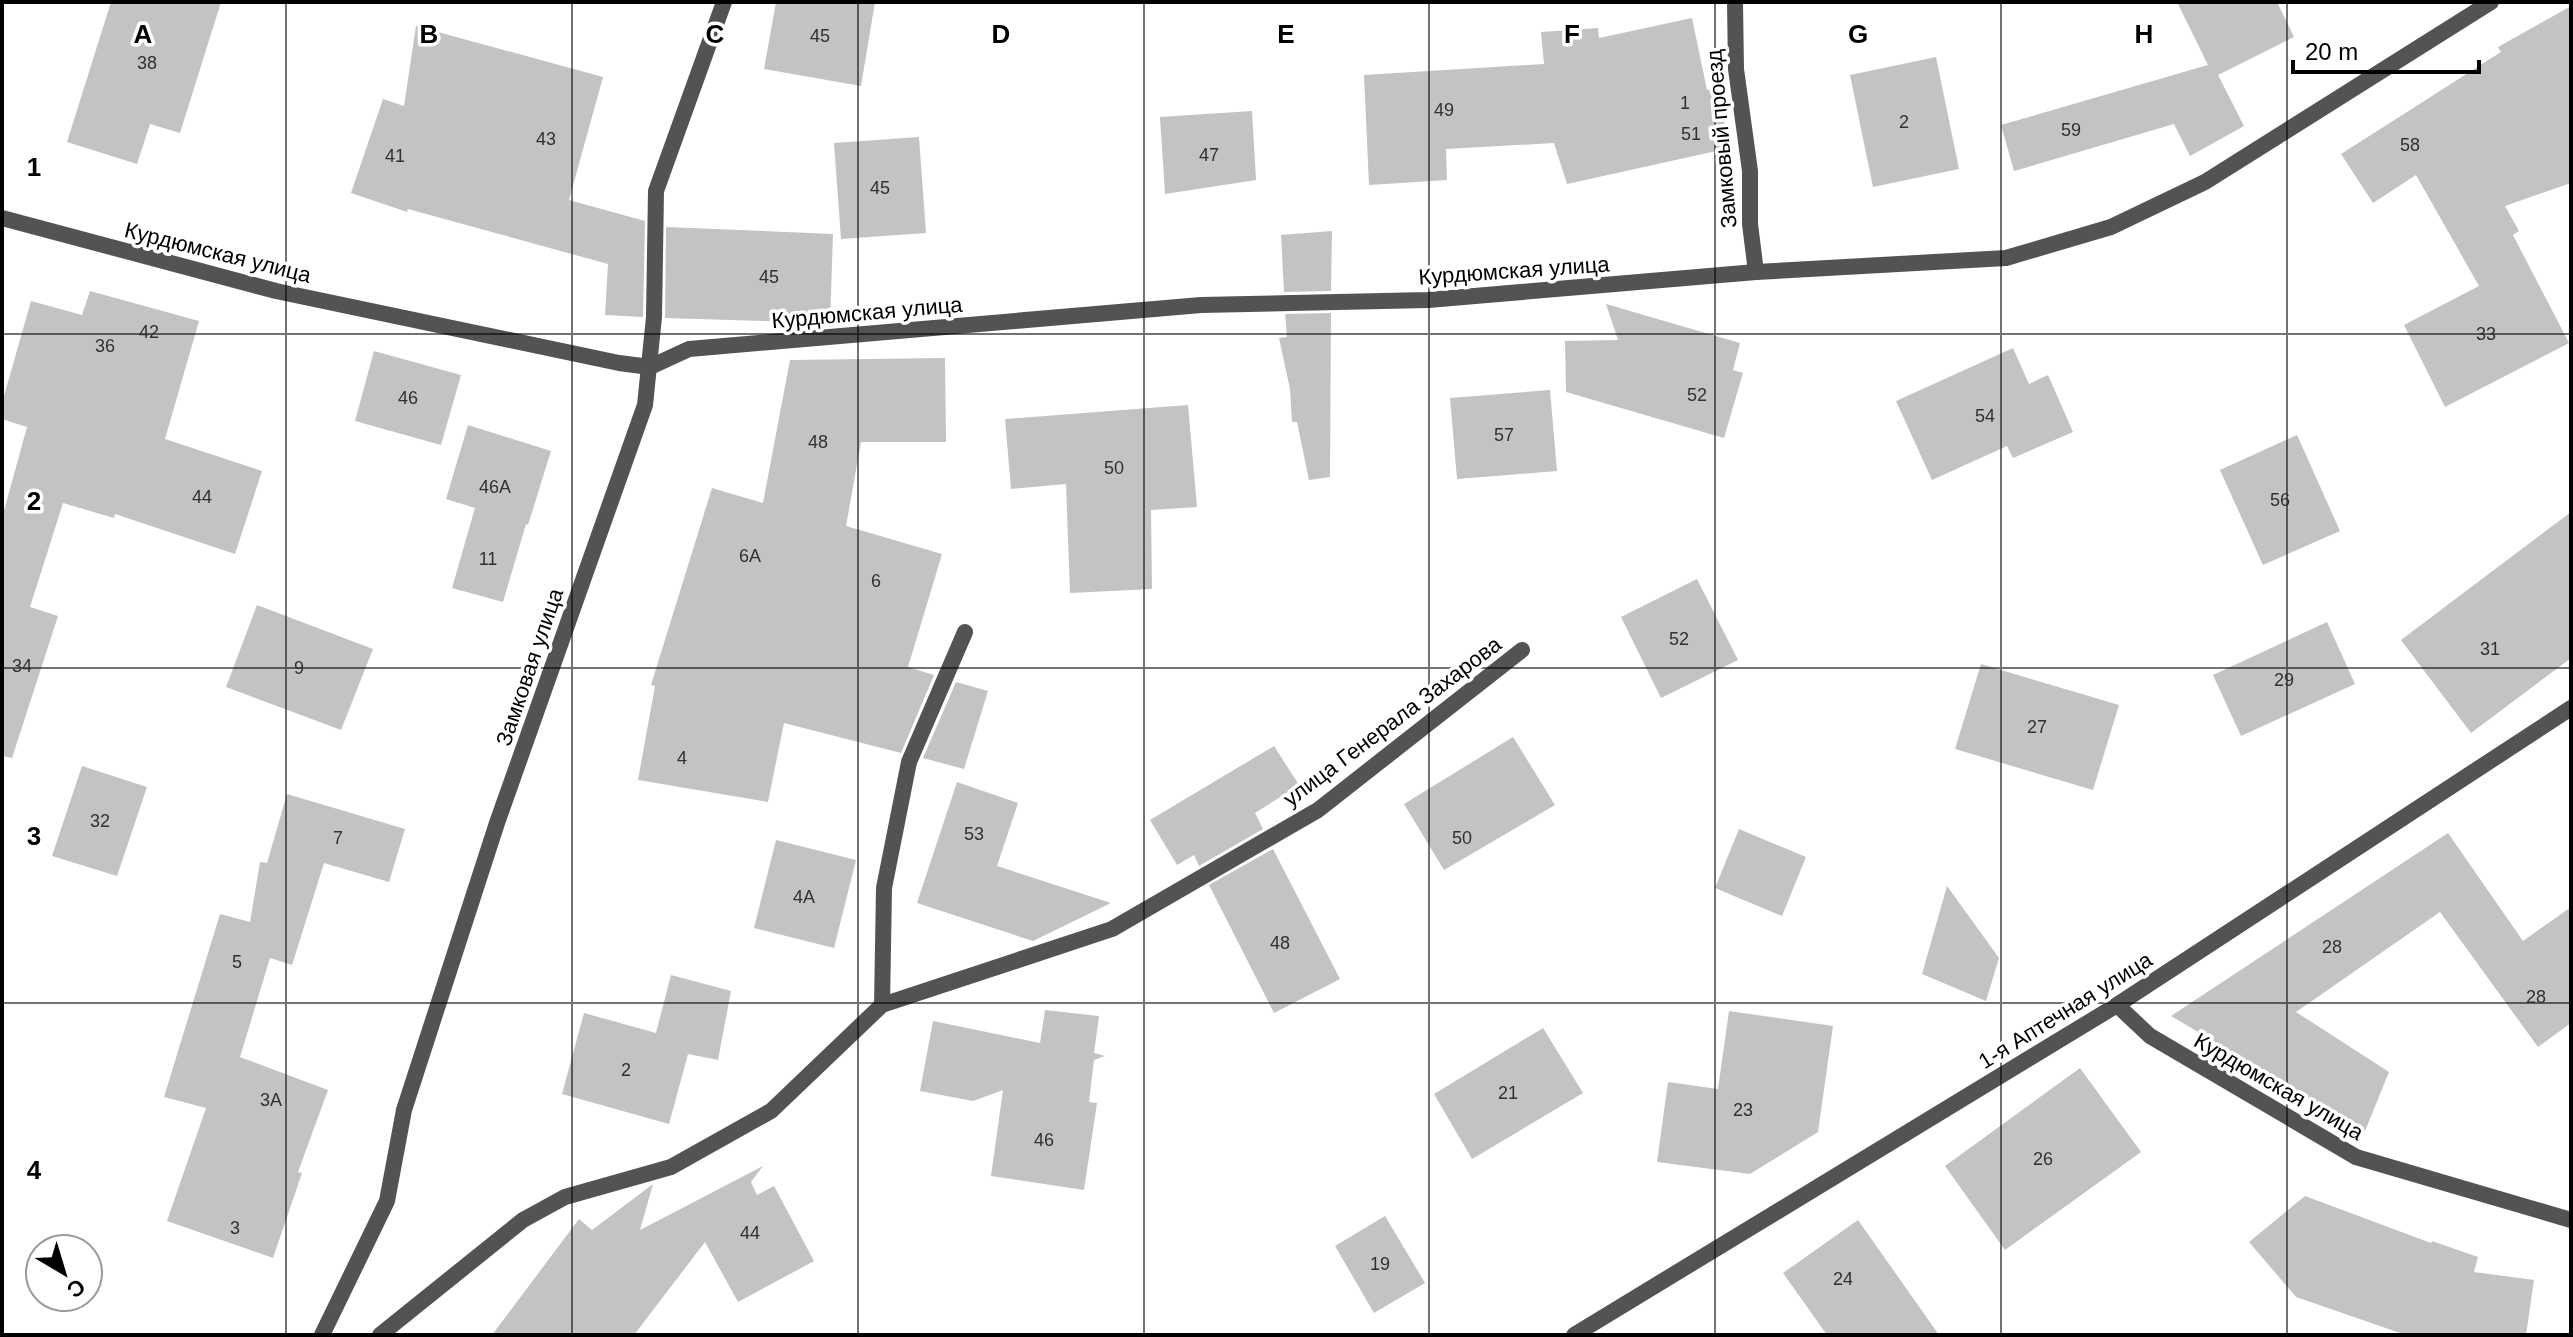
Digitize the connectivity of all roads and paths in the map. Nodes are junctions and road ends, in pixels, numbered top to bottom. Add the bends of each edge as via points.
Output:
1 (724, 2) edge
2 (1735, 2) edge
3 (2491, 2) edge
4 (2, 218) edge
5 (1756, 272) junction
6 (650, 367) junction
7 (965, 632) dead end
8 (1522, 650) dead end
9 (2571, 708) edge
10 (882, 1005) junction
11 (2117, 1005) junction
12 (2571, 1220) edge
13 (322, 1335) edge
14 (380, 1335) edge
15 (1574, 1335) edge

1 - 6 street, Замковая улица via 656,191
2 - 5 street, Замковый проезд via 1736,69
3 - 5 street via 2205,182 2111,227 2006,258
4 - 6 street, Курдюмская улица via 276,291
5 - 6 street, Курдюмская улица via 1428,300 1170,307 689,349
6 - 13 street, Замковая улица via 645,405 497,823 404,1110 387,1201
7 - 10 street via 909,762 884,888
8 - 10 street, улица Генерала Захарова via 1318,810 1112,929
9 - 11 street, 1-я Аптечная улица
10 - 14 street, улица Генерала Захарова via 771,1111 671,1167 565,1197 523,1220
11 - 12 street, Курдюмская улица via 2150,1036 2356,1157
11 - 15 street, 1-я Аптечная улица

